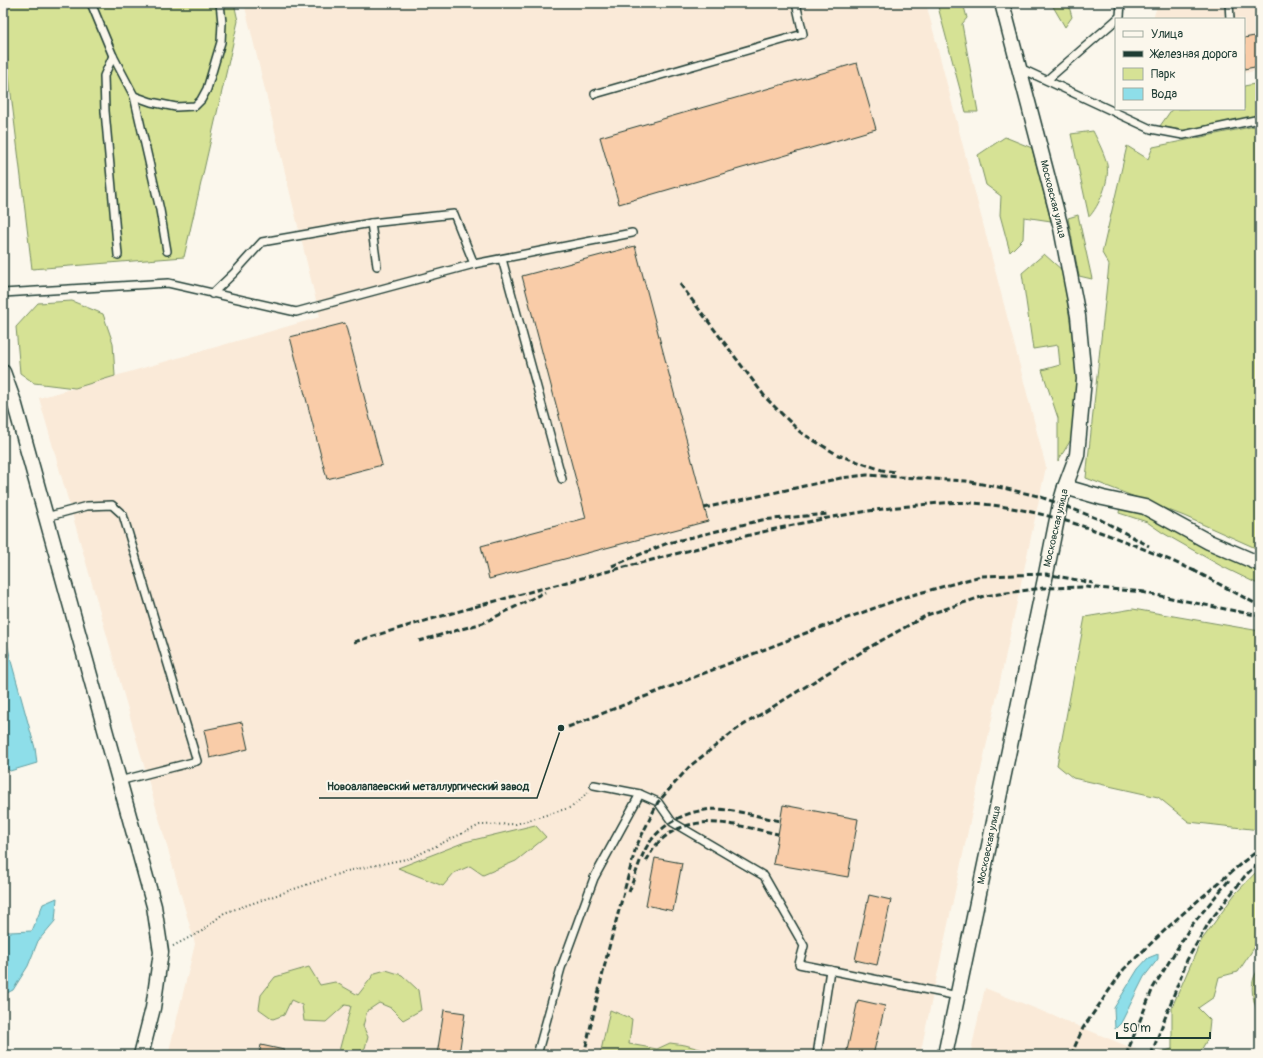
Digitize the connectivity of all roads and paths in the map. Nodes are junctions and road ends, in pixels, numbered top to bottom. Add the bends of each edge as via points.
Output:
1 (91, 3) edge
2 (220, 3) edge
3 (796, 3) edge
4 (1002, 3) edge
5 (1121, 3) edge
6 (1229, 3) edge
7 (1117, 18) edge
8 (1230, 18) edge
9 (1115, 20) edge
10 (113, 56) junction
11 (1020, 68) junction
12 (1047, 80) junction
13 (595, 94) dead end
14 (134, 96) junction
15 (1260, 119) edge
16 (371, 223) junction
17 (632, 233) dead end
18 (167, 251) dead end
19 (118, 255) dead end
20 (502, 259) junction
21 (474, 264) junction
22 (377, 266) dead end
23 (3, 293) edge
24 (212, 294) junction
25 (3, 372) edge
26 (562, 479) dead end
27 (1065, 487) junction
28 (46, 517) junction
29 (1260, 564) edge
30 (119, 781) junction
31 (594, 785) joint
32 (640, 794) junction
33 (161, 952) junction
34 (830, 970) junction
35 (958, 996) junction
36 (142, 1055) edge
37 (537, 1055) edge
38 (817, 1055) edge
39 (945, 1055) edge

1 - 10 lane
2 - 14 lane via 221,42 207,89 201,100 195,106 176,107
3 - 13 lane via 803,34
4 - 11 street, Московская улица
5 - 7 lane via 1120,16
6 - 8 lane
9 - 12 lane
10 - 14 lane
10 - 19 lane via 104,76
11 - 12 lane
11 - 27 street, Московская улица via 1061,228 1078,316 1084,379 1077,455
12 - 15 lane via 1151,129 1183,135
14 - 18 lane
16 - 21 lane via 454,214
16 - 22 lane
16 - 24 lane via 262,242
17 - 20 lane
20 - 21 lane
20 - 26 lane
21 - 24 lane via 296,312
23 - 24 lane via 168,283
25 - 28 street via 15,405
27 - 29 street via 1145,507 1209,542
27 - 35 street, Московская улица via 1056,518
28 - 30 street
28 - 30 lane via 87,506 112,506 123,514 197,760
30 - 33 street via 154,906
31 - 32 lane
31 - 33 path via 572,807 516,824 480,825 411,858 347,871 224,913 202,931
32 - 34 lane via 658,802 672,822 764,876 804,946 799,964
32 - 37 lane via 594,878 561,968
33 - 36 street via 153,1008
34 - 35 lane
34 - 38 lane
35 - 39 street, Московская улица

